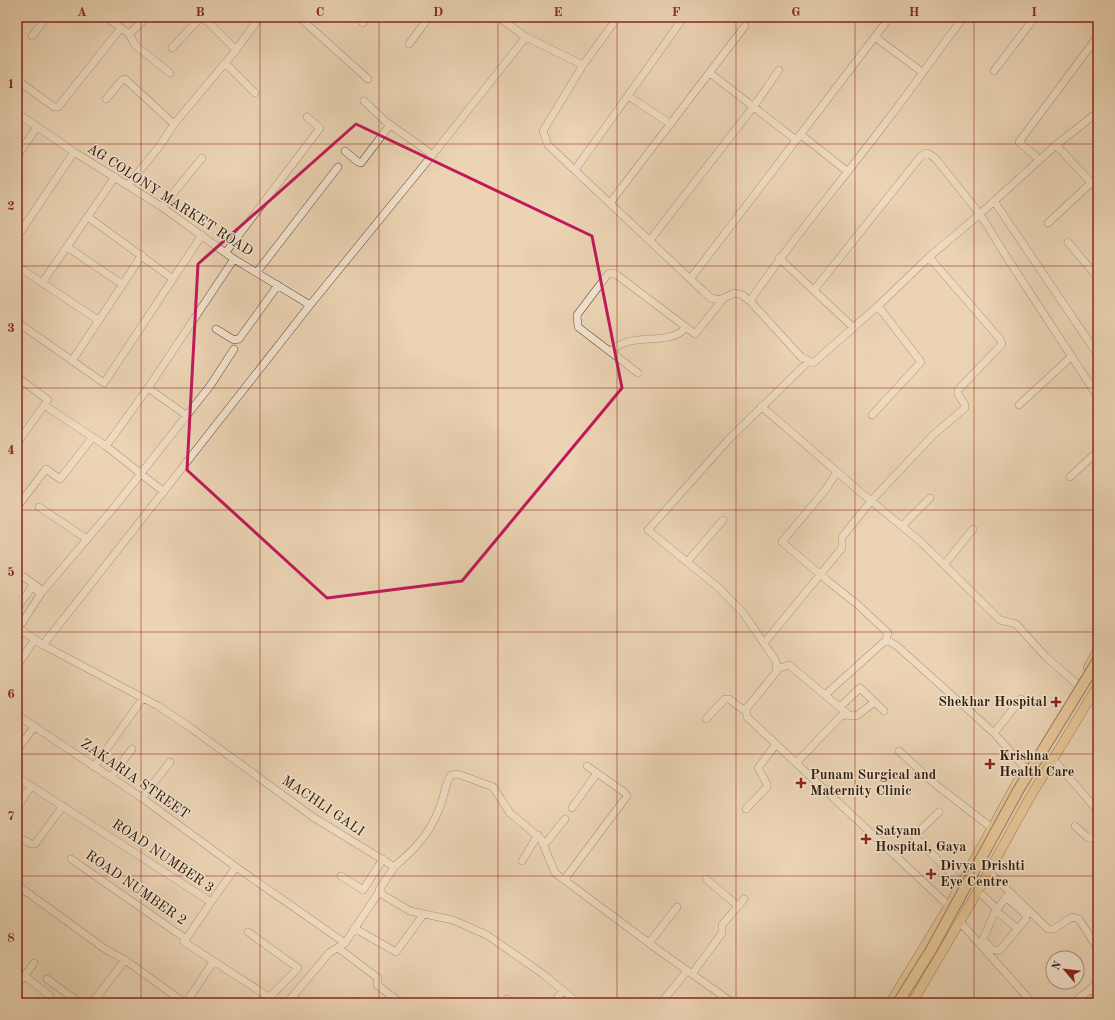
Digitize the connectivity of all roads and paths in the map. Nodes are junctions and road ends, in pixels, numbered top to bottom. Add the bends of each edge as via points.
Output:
1 (47, 17) edge
2 (106, 17) edge
3 (147, 17) edge
4 (202, 17) edge
5 (260, 17) edge
6 (300, 17) edge
7 (368, 17) edge
8 (429, 17) edge
9 (498, 17) edge
10 (618, 17) edge
11 (684, 17) edge
12 (890, 17) edge
13 (964, 17) edge
14 (1035, 17) edge
15 (363, 23) dead end
16 (746, 26) dead end
17 (121, 28) junction
18 (129, 34) junction
19 (32, 36) dead end
20 (526, 36) junction
21 (1098, 36) edge
22 (875, 37) junction
23 (409, 44) dead end
24 (172, 48) dead end
25 (236, 50) junction
26 (225, 63) junction
27 (583, 65) junction
28 (780, 70) dead end
29 (994, 71) dead end
30 (922, 72) junction
31 (170, 73) dead end
32 (710, 73) junction
33 (368, 79) dead end
34 (17, 80) edge
35 (255, 93) dead end
36 (628, 96) junction
37 (106, 99) dead end
38 (364, 101) dead end
39 (754, 106) junction
40 (1098, 112) edge
41 (17, 113) edge
42 (308, 117) dead end
43 (174, 124) junction
44 (390, 124) junction
45 (671, 124) junction
46 (37, 127) junction
47 (798, 137) junction
48 (1056, 146) junction
49 (345, 151) dead end
50 (74, 152) junction
51 (433, 155) junction
52 (17, 156) edge
53 (202, 158) dead end
54 (1040, 160) junction
55 (338, 167) dead end
56 (575, 170) junction
57 (848, 172) junction
58 (115, 177) junction
59 (1091, 183) junction
60 (128, 185) junction
61 (1098, 190) edge
62 (994, 201) junction
63 (610, 203) junction
64 (162, 207) junction
65 (980, 214) junction
66 (88, 217) junction
67 (1048, 223) dead end
68 (202, 235) junction
69 (17, 237) edge
70 (650, 240) junction
71 (1068, 242) dead end
72 (67, 247) junction
73 (226, 252) junction
74 (142, 255) junction
75 (929, 257) junction
76 (780, 258) junction
77 (234, 259) junction
78 (17, 266) edge
79 (257, 272) junction
80 (691, 278) junction
81 (1098, 278) edge
82 (173, 279) junction
83 (42, 283) junction
84 (122, 284) junction
85 (278, 285) junction
86 (814, 290) junction
87 (724, 298) junction
88 (750, 301) junction
89 (310, 305) junction
90 (878, 306) junction
91 (98, 320) junction
92 (17, 322) edge
93 (686, 327) junction
94 (854, 328) junction
95 (216, 329) dead end
96 (234, 349) dead end
97 (611, 352) junction
98 (1098, 355) edge
99 (1071, 358) junction
100 (72, 361) junction
101 (808, 362) junction
102 (638, 373) dead end
103 (17, 377) edge
104 (148, 388) junction
105 (1098, 397) edge
106 (44, 405) junction
107 (1019, 405) dead end
108 (761, 406) junction
109 (186, 415) junction
110 (872, 415) dead end
111 (20, 433) edge
112 (92, 438) junction
113 (17, 443) edge
114 (106, 446) junction
115 (1098, 451) edge
116 (837, 472) junction
117 (140, 473) junction
118 (1070, 477) dead end
119 (164, 492) junction
120 (930, 498) dead end
121 (871, 501) junction
122 (17, 507) edge
123 (39, 507) dead end
124 (723, 520) dead end
125 (902, 526) junction
126 (973, 529) dead end
127 (87, 539) junction
128 (687, 562) junction
129 (944, 565) junction
130 (822, 575) junction
131 (17, 576) edge
132 (40, 590) junction
133 (17, 608) edge
134 (17, 623) edge
135 (35, 639) junction
136 (886, 640) junction
137 (764, 643) junction
138 (43, 644) junction
139 (1098, 650) edge
140 (1096, 663) edge
141 (17, 666) edge
142 (778, 669) junction
143 (1098, 673) edge
144 (1078, 685) junction
145 (1098, 685) edge
146 (825, 695) junction
147 (1070, 697) junction
148 (143, 698) junction
149 (1021, 699) dead end
150 (875, 702) junction
151 (1085, 706) junction
152 (840, 707) junction
153 (884, 711) dead end
154 (745, 712) junction
155 (17, 715) edge
156 (849, 715) junction
157 (706, 719) dead end
158 (35, 726) junction
159 (994, 733) junction
160 (776, 744) junction
161 (132, 749) dead end
162 (17, 750) edge
163 (899, 751) dead end
164 (1053, 759) junction
165 (170, 762) dead end
166 (796, 763) junction
167 (587, 766) dead end
168 (94, 767) junction
169 (1026, 769) junction
170 (597, 773) junction
171 (17, 776) edge
172 (111, 777) junction
173 (31, 786) junction
174 (142, 798) junction
175 (63, 806) junction
176 (1097, 807) edge
177 (17, 808) edge
178 (572, 808) dead end
179 (746, 810) dead end
180 (939, 812) dead end
181 (565, 819) dead end
182 (1075, 826) dead end
183 (992, 828) junction
184 (538, 835) junction
185 (17, 836) edge
186 (1098, 840) edge
187 (545, 844) junction
188 (70, 859) dead end
189 (383, 859) junction
190 (522, 861) dead end
191 (971, 866) junction
192 (236, 867) junction
193 (394, 867) junction
194 (987, 874) junction
195 (341, 876) dead end
196 (706, 879) dead end
197 (564, 880) junction
198 (961, 883) junction
199 (17, 884) edge
200 (978, 891) junction
201 (379, 892) junction
202 (744, 899) dead end
203 (211, 902) junction
204 (738, 906) junction
205 (949, 906) junction
206 (677, 907) dead end
207 (996, 910) junction
208 (423, 915) junction
209 (960, 922) junction
210 (354, 928) junction
211 (1018, 928) junction
212 (248, 932) dead end
213 (931, 937) junction
214 (186, 939) junction
215 (346, 943) junction
216 (649, 943) junction
217 (947, 946) junction
218 (338, 948) junction
219 (1098, 949) edge
220 (125, 960) junction
221 (213, 962) junction
222 (34, 963) dead end
223 (689, 972) junction
224 (25, 976) junction
225 (47, 979) dead end
226 (1098, 981) edge
227 (17, 986) edge
228 (1092, 988) junction
229 (563, 990) junction
230 (50, 996) dead end
231 (292, 997) junction
232 (1028, 998) dead end
233 (1098, 999) edge
234 (266, 1000) edge
235 (80, 1003) edge
236 (92, 1003) edge
237 (185, 1003) edge
238 (287, 1003) edge
239 (300, 1003) edge
240 (401, 1003) edge
241 (554, 1003) edge
242 (578, 1003) edge
243 (661, 1003) edge
244 (733, 1003) edge
245 (890, 1003) edge
246 (898, 1003) edge
247 (905, 1003) edge
248 (912, 1003) edge
249 (1073, 1003) edge

1 - 19 street
2 - 17 street
3 - 18 street
4 - 24 street
4 - 25 street
5 - 25 street
6 - 33 street
7 - 15 street
8 - 23 street
9 - 20 street
10 - 27 street
11 - 36 street
12 - 22 street
13 - 30 street
14 - 29 street
16 - 32 street
17 - 18 street
17 - 34 street via 58,107 54,107
18 - 31 street via 135,45
20 - 27 street
20 - 51 street
21 - 54 street via 1019,142
22 - 30 street
22 - 47 street
25 - 26 street
26 - 35 street
26 - 43 street
27 - 56 street via 543,131 548,145
28 - 39 street
30 - 57 street
32 - 39 street
32 - 45 street
36 - 45 street
36 - 56 street
37 - 43 street via 124,79
38 - 44 street
39 - 47 street
39 - 70 street
40 - 48 street
41 - 46 street, AG COLONY MARKET ROAD
42 - 73 street via 320,128
43 - 60 street
44 - 49 street via 361,163
44 - 51 street
45 - 63 street
46 - 50 street, AG COLONY MARKET ROAD
46 - 52 street
47 - 57 street
47 - 80 street
48 - 54 street
48 - 59 street
50 - 58 street, AG COLONY MARKET ROAD
50 - 69 street
51 - 89 street
53 - 64 street
54 - 62 street
55 - 79 street
56 - 63 street
57 - 76 street
58 - 60 street, AG COLONY MARKET ROAD
58 - 66 street
59 - 61 street
59 - 67 street
60 - 64 street, AG COLONY MARKET ROAD
62 - 65 street
62 - 98 street
63 - 70 street
64 - 68 street, AG COLONY MARKET ROAD
65 - 75 street
65 - 86 street via 935,158 924,153
65 - 99 street
66 - 72 street
66 - 74 street
68 - 73 street, AG COLONY MARKET ROAD
68 - 82 street
70 - 80 street
71 - 81 street
72 - 83 street
72 - 84 street
73 - 77 street, AG COLONY MARKET ROAD
74 - 82 street
74 - 84 street
75 - 90 street
75 - 121 street via 1002,344 958,390 965,408 934,434
76 - 86 street
76 - 88 street
77 - 79 street, AG COLONY MARKET ROAD
77 - 104 street
78 - 83 street
79 - 85 street, AG COLONY MARKET ROAD
80 - 87 street via 711,298
82 - 100 street via 104,383
83 - 91 street
84 - 91 street
85 - 89 street, AG COLONY MARKET ROAD
85 - 95 street via 239,339 234,340
86 - 94 street
87 - 88 street via 738,293
87 - 93 street via 695,334
88 - 101 street
89 - 119 street
90 - 94 street
90 - 110 street via 921,362
91 - 100 street
92 - 100 street
93 - 97 street via 679,334 619,344
93 - 97 street via 617,275 610,273 577,315 577,319 578,326
94 - 101 street via 821,357
96 - 109 street via 210,386
97 - 102 street
99 - 105 street
99 - 107 street
101 - 108 street
103 - 106 street via 48,400
104 - 109 street
104 - 114 street
106 - 111 street
106 - 112 street
108 - 116 street
108 - 128 street via 648,530
109 - 117 street
111 - 113 street
112 - 114 street
112 - 122 street via 60,479 46,469
114 - 117 street
115 - 118 street
116 - 121 street
116 - 130 street via 826,490 782,542
117 - 119 street
117 - 127 street
119 - 138 street
120 - 125 street
121 - 125 street
121 - 130 street via 842,537 843,546
123 - 127 street
124 - 128 street
125 - 129 street
126 - 129 street
127 - 132 street via 43,591
128 - 137 street via 719,588 739,609
129 - 144 street via 1000,620 1016,624 1046,657
130 - 136 street via 888,632
130 - 137 street
131 - 132 street
132 - 133 street via 32,587
132 - 134 street via 42,594 22,623
134 - 135 street, MACHLI GALI
135 - 138 street, MACHLI GALI
135 - 141 street
136 - 146 street
136 - 159 street via 897,646
137 - 142 street via 776,661
138 - 148 street, MACHLI GALI
139 - 140 main road
140 - 144 main road
140 - 246 highway, bridge via 1020,788 931,950
142 - 146 street via 789,665
142 - 154 street
143 - 247 highway via 1026,790 936,953
144 - 147 main road
145 - 151 main road
146 - 152 street
147 - 151 main road
147 - 169 main road
148 - 168 street
148 - 189 street, MACHLI GALI via 191,728 312,817
149 - 159 street
150 - 152 street via 860,688
150 - 153 street
150 - 156 street via 859,715
151 - 164 main road
152 - 156 street
154 - 157 street via 729,699 725,699
154 - 160 street via 747,717
155 - 158 street, ZAKARIA STREET
156 - 166 street via 841,716
158 - 162 street
158 - 168 street, ZAKARIA STREET
159 - 169 street
160 - 166 street
160 - 179 street via 758,768 767,787
161 - 172 street
163 - 183 street via 935,784
164 - 176 street
164 - 194 main road
165 - 174 street
166 - 205 street
167 - 170 street
168 - 172 street, ZAKARIA STREET
169 - 183 main road
170 - 178 street
170 - 197 street via 627,796
171 - 173 street, ROAD NUMBER 3
172 - 174 street, ZAKARIA STREET
173 - 175 street, ROAD NUMBER 3
173 - 177 street
174 - 192 street, ZAKARIA STREET
175 - 185 street via 35,844
175 - 203 street, ROAD NUMBER 3
180 - 198 street via 914,836
181 - 187 street
182 - 186 street via 1087,837
183 - 191 main road
184 - 187 street
184 - 190 street
184 - 193 street via 510,813 493,787 453,774 449,776 428,832
187 - 197 street via 552,869
188 - 214 street, ROAD NUMBER 2
189 - 193 street, MACHLI GALI
189 - 195 street via 363,890
191 - 194 main road
191 - 198 main road
192 - 203 street
192 - 215 street, ZAKARIA STREET
193 - 201 street
194 - 200 main road
194 - 219 street via 1048,929 1054,929 1072,917 1079,919
196 - 204 street
197 - 216 street
198 - 205 main road
199 - 220 street via 105,949
200 - 207 street
200 - 209 main road
201 - 208 street via 410,911
201 - 210 street
202 - 204 street
203 - 214 street, ROAD NUMBER 3
204 - 223 street via 721,925 722,933
205 - 213 main road
206 - 216 street
207 - 211 street
207 - 211 street via 1006,897 1026,915 1026,919
207 - 211 street via 983,939 992,949 999,951
208 - 210 street via 396,952
208 - 229 street via 453,920 486,936
209 - 217 main road
209 - 232 street
210 - 215 street
212 - 234 street via 297,966 297,970
213 - 217 main road
213 - 245 main road
214 - 221 street via 184,942
215 - 218 street
216 - 223 street
217 - 248 main road
218 - 231 street via 323,960
218 - 240 street via 378,978 377,984
220 - 236 street
220 - 237 street
221 - 234 street
221 - 237 street
222 - 224 street
223 - 243 street
223 - 244 street
224 - 227 street
224 - 230 street
225 - 235 street
226 - 228 street
228 - 233 street
228 - 249 street
229 - 241 street
229 - 242 street
231 - 238 street
231 - 239 street

